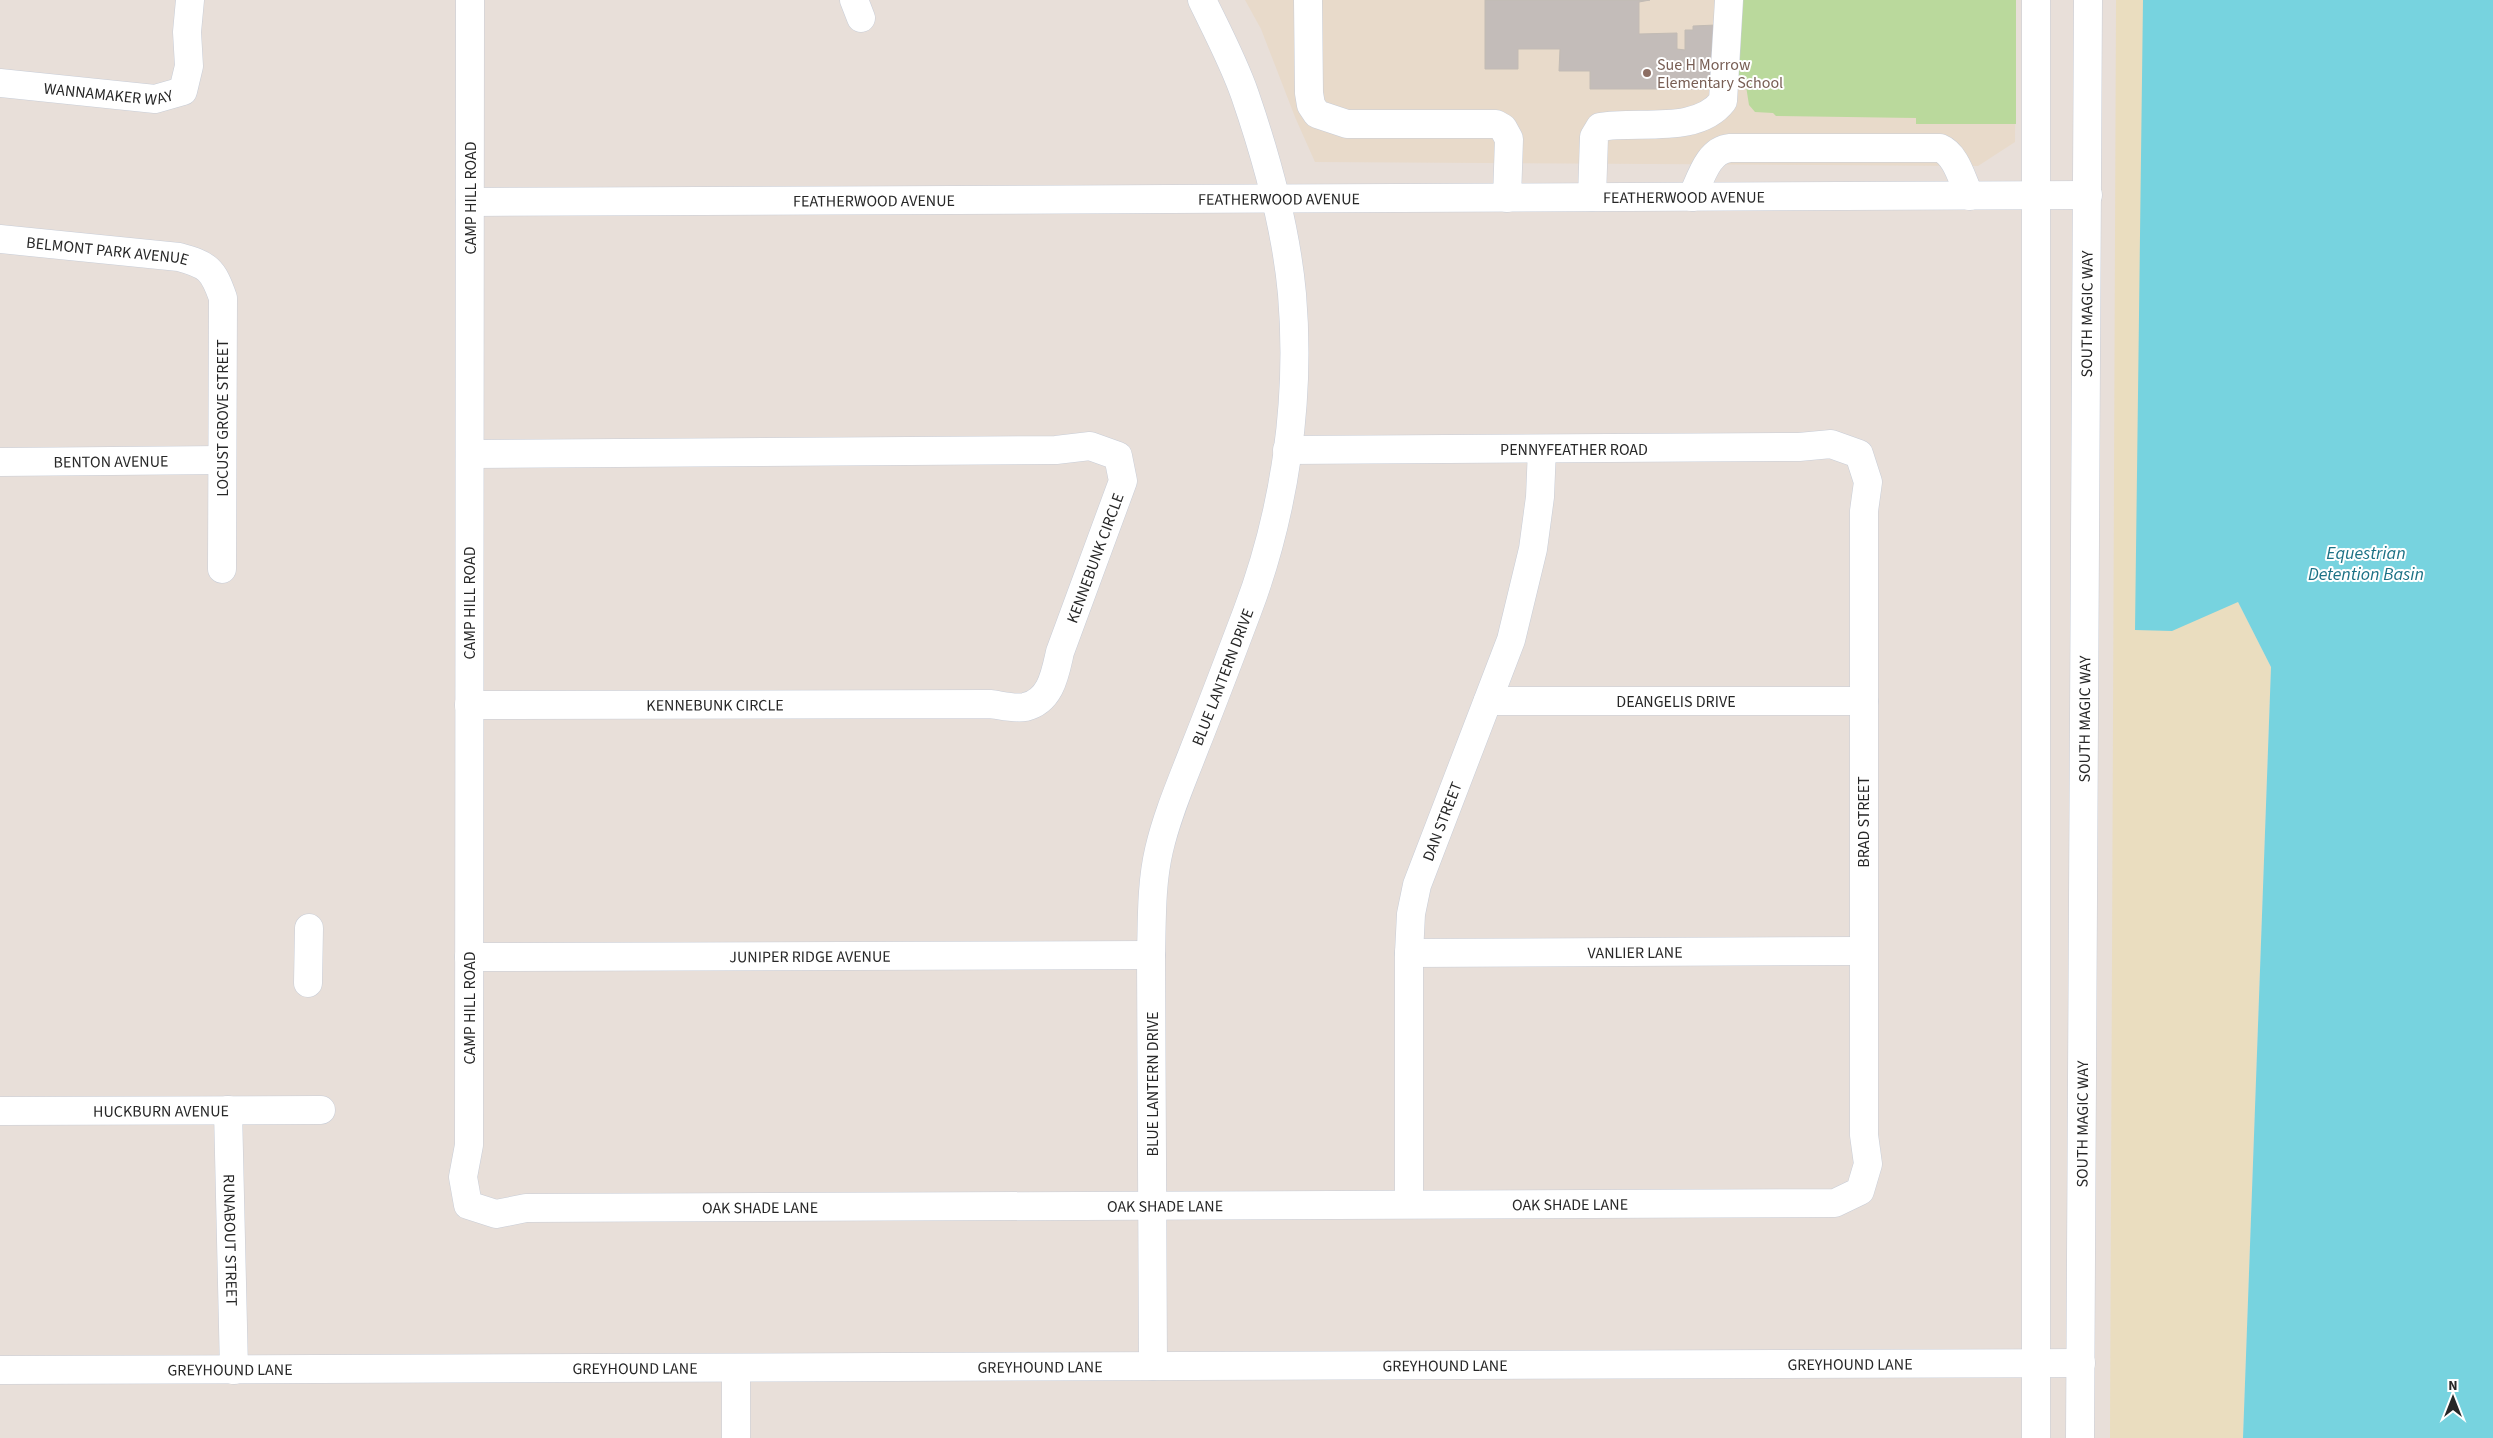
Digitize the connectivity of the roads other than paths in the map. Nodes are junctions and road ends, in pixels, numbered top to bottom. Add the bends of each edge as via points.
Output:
1 (190, 0) edge
2 (470, 0) edge
3 (1202, 0) edge
4 (1729, 0) edge
5 (2036, 0) edge
6 (2088, 0) edge
7 (1303, 1) edge
8 (0, 83) edge
9 (2036, 195) junction
10 (2088, 195) junction
11 (1970, 196) junction
12 (1592, 197) junction
13 (1692, 197) junction
14 (1275, 198) junction
15 (1506, 198) junction
16 (470, 202) junction
17 (0, 239) edge
18 (210, 270) joint
19 (1542, 449) junction
20 (1287, 450) junction
21 (470, 454) junction
22 (1859, 454) joint
23 (222, 460) junction
24 (0, 462) edge
25 (222, 569) dead end
26 (1488, 701) junction
27 (1864, 701) junction
28 (469, 705) junction
29 (308, 928) dead end
30 (1863, 952) junction
31 (1409, 953) junction
32 (1151, 955) junction
33 (469, 957) junction
34 (308, 983) dead end
35 (0, 1110) edge
36 (228, 1110) junction
37 (321, 1110) dead end
38 (1860, 1191) joint
39 (468, 1204) joint
40 (1409, 1204) junction
41 (1152, 1206) junction
42 (2036, 1363) junction
43 (2081, 1363) junction
44 (1153, 1366) junction
45 (736, 1368) junction
46 (0, 1370) edge
47 (234, 1370) junction
48 (736, 1438) edge
49 (2036, 1438) edge
50 (2080, 1438) edge

1 - 8 street, WANNAMAKER WAY via 189,66 183,91 156,99
2 - 16 street, CAMP HILL ROAD
3 - 14 street, BLUE LANTERN DRIVE via 1244,94
4 - 12 street via 1723,101 1718,109 1693,122 1600,127 1594,137
5 - 9 street
6 - 10 street, SOUTH MAGIC WAY
7 - 15 street via 1309,93 1317,114 1347,124 1496,124 1509,138
9 - 10 street, FEATHERWOOD AVENUE
9 - 11 street, FEATHERWOOD AVENUE
9 - 42 street
10 - 43 street, SOUTH MAGIC WAY
11 - 13 street, FEATHERWOOD AVENUE
11 - 13 street via 1953,159 1940,148 1730,148 1721,149 1713,155
12 - 13 street, FEATHERWOOD AVENUE
12 - 15 street, FEATHERWOOD AVENUE
14 - 15 street, FEATHERWOOD AVENUE
14 - 16 street, FEATHERWOOD AVENUE
14 - 20 street, BLUE LANTERN DRIVE via 1286,245 1292,294 1294,386
16 - 21 street, CAMP HILL ROAD
17 - 18 street, BELMONT PARK AVENUE via 179,257 202,263
18 - 23 street, LOCUST GROVE STREET via 223,298
19 - 20 street, PENNYFEATHER ROAD
19 - 22 street, PENNYFEATHER ROAD via 1799,448 1831,444
19 - 26 street, DAN STREET via 1533,549 1511,640
20 - 32 street, BLUE LANTERN DRIVE via 1280,498 1249,609 1164,830 1153,900
21 - 28 street, CAMP HILL ROAD
21 - 28 street, KENNEBUNK CIRCLE via 1046,450 1090,446 1118,456 1123,482 1060,652 1054,679 1042,699 1024,707 990,704
22 - 27 street, BRAD STREET via 1868,482 1864,511
23 - 24 street, BENTON AVENUE
23 - 25 street, LOCUST GROVE STREET
26 - 27 street, DEANGELIS DRIVE
26 - 31 street, DAN STREET via 1417,885 1411,914
27 - 30 street, BRAD STREET
28 - 33 street, CAMP HILL ROAD
29 - 34 street
30 - 31 street, VANLIER LANE
30 - 38 street, BRAD STREET via 1864,1135 1868,1164
31 - 40 street, DAN STREET
32 - 33 street, JUNIPER RIDGE AVENUE
32 - 41 street, BLUE LANTERN DRIVE
33 - 39 street, CAMP HILL ROAD via 469,1145 463,1177
35 - 36 street, HUCKBURN AVENUE
36 - 37 street, HUCKBURN AVENUE
36 - 47 street, RUNABOUT STREET
38 - 40 street, OAK SHADE LANE via 1835,1203
39 - 41 street, OAK SHADE LANE via 496,1214 526,1208
40 - 41 street, OAK SHADE LANE
41 - 44 street, BLUE LANTERN DRIVE
42 - 43 street, GREYHOUND LANE
42 - 44 street, GREYHOUND LANE
42 - 49 street
43 - 50 street, SOUTH MAGIC WAY
44 - 45 street, GREYHOUND LANE
45 - 47 street, GREYHOUND LANE
45 - 48 street
46 - 47 street, GREYHOUND LANE

